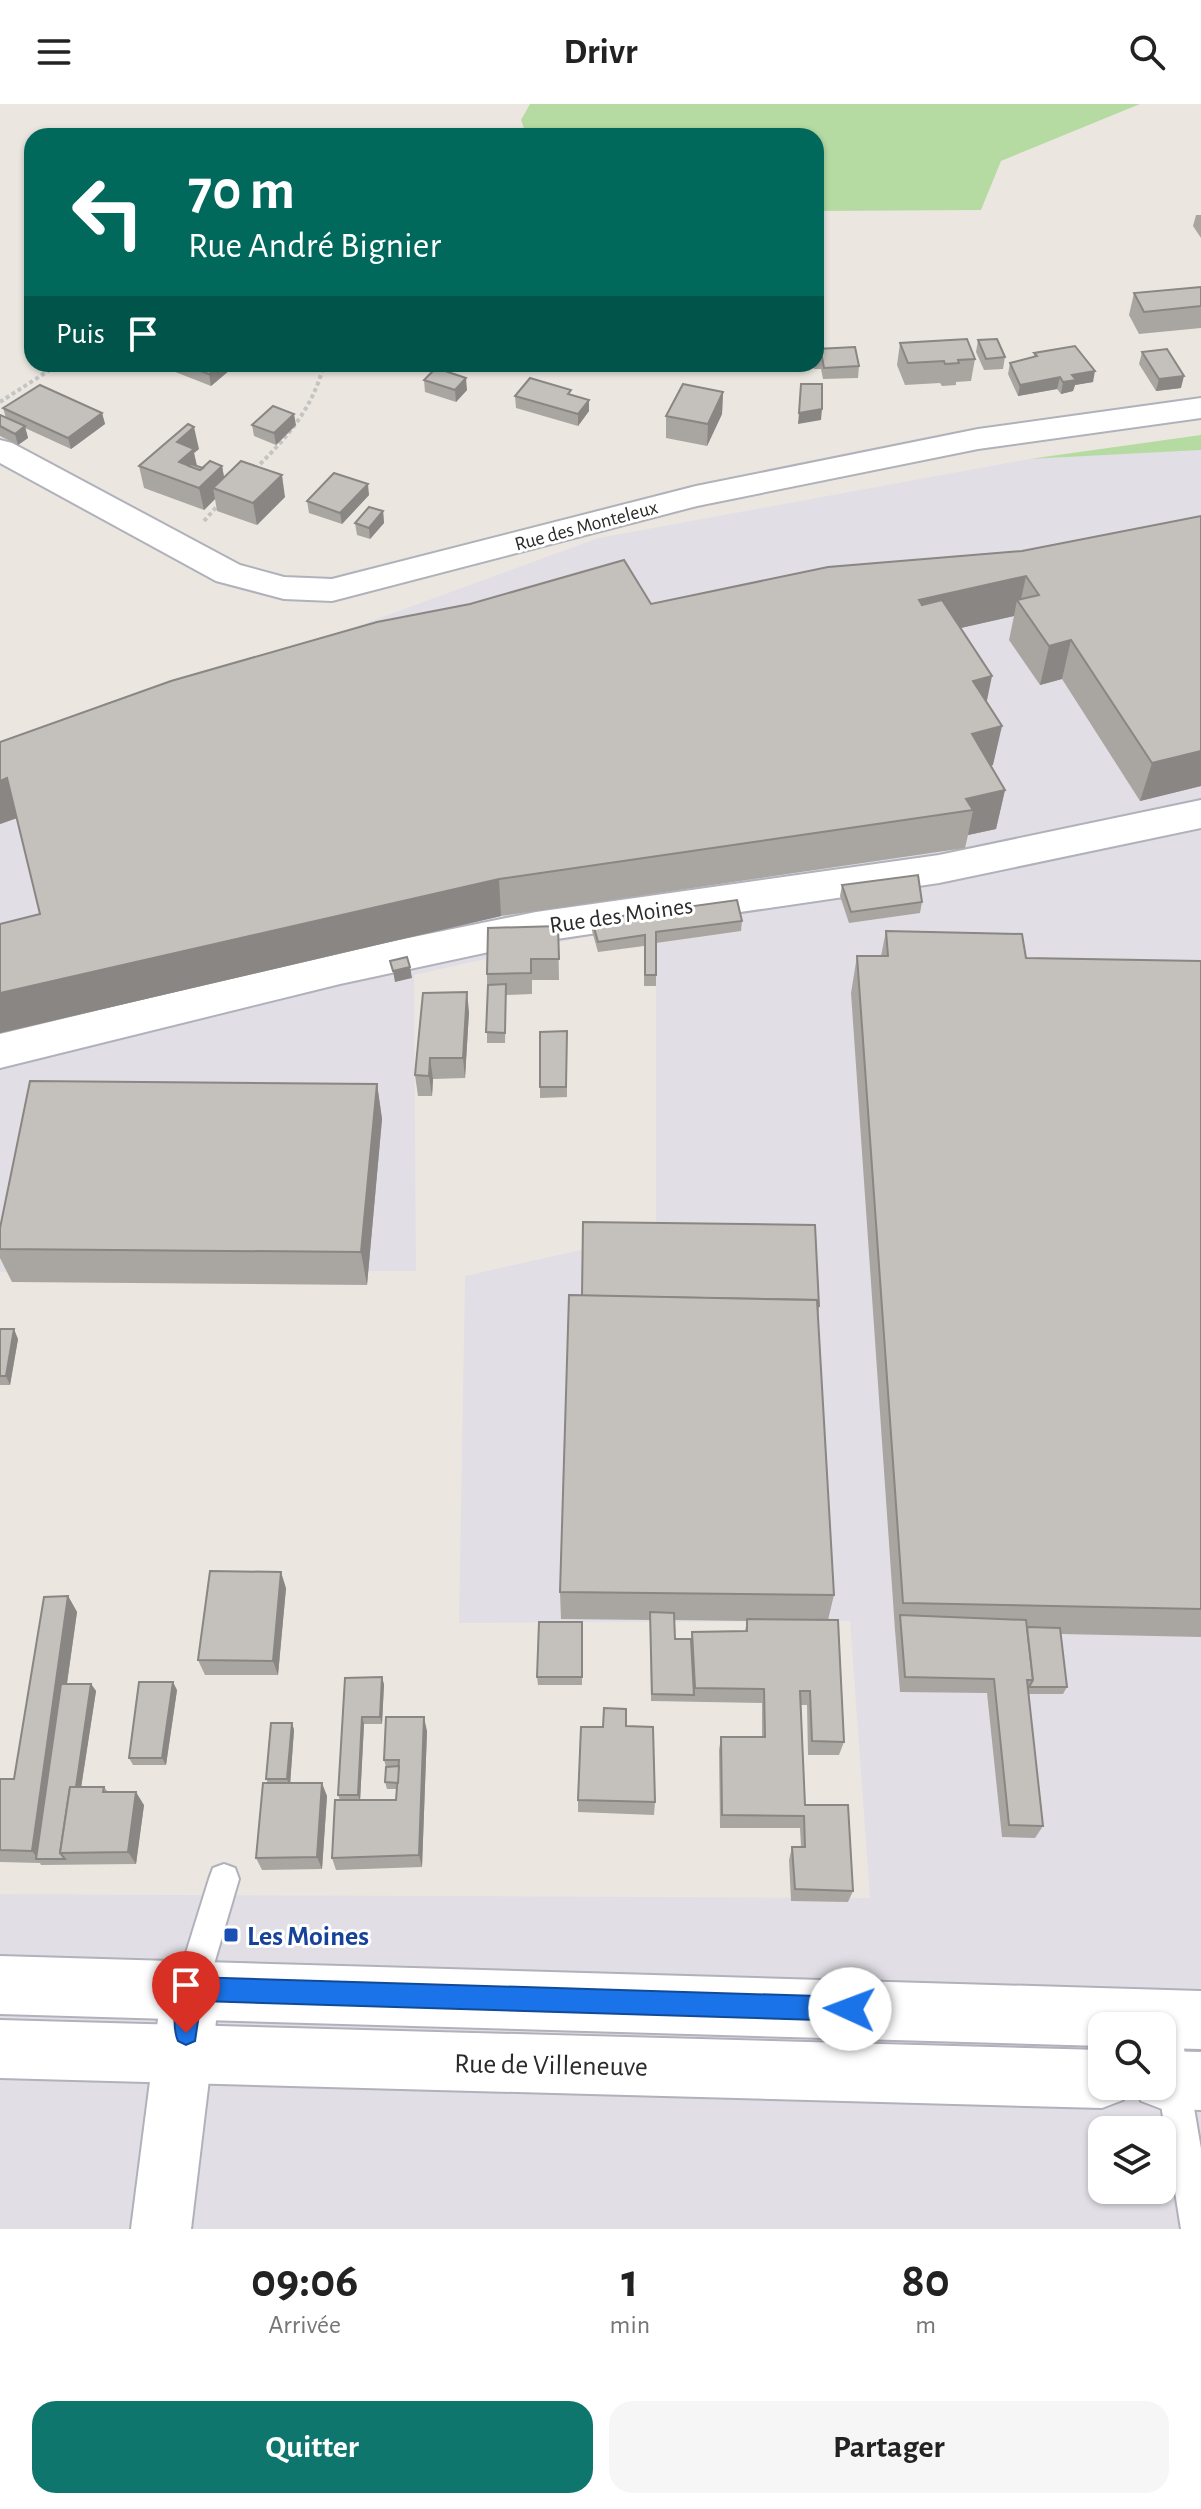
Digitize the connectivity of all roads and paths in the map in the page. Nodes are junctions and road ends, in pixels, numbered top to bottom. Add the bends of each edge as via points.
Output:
1 (47, 372) edge
2 (323, 372) edge
3 (0, 402) edge
4 (1201, 408) edge
5 (0, 450) edge
6 (247, 477) edge
7 (227, 497) edge
8 (182, 545) junction
9 (1201, 814) edge
10 (0, 1051) edge
11 (224, 1879) dead end
12 (0, 1985) edge
13 (191, 1988) junction
14 (1182, 2019) edge
15 (0, 2049) edge
16 (184, 2055) junction
17 (1088, 2079) edge
18 (1179, 2081) edge
19 (161, 2229) edge
20 (1198, 2229) edge

1 - 3 path
2 - 6 path via 299,426
4 - 8 street, Rue des Monteleux via 978,439 696,496 332,590 284,588 228,573
5 - 8 street, Rue des Monteleux
7 - 8 path
9 - 10 street, Rue des Moines via 939,869 536,927 340,968
11 - 13 lane
12 - 13 street
13 - 14 street
13 - 16 street
14 - 18 lane
15 - 16 street, Rue de Villeneuve
16 - 17 street, Rue de Villeneuve
16 - 19 street
18 - 20 lane

